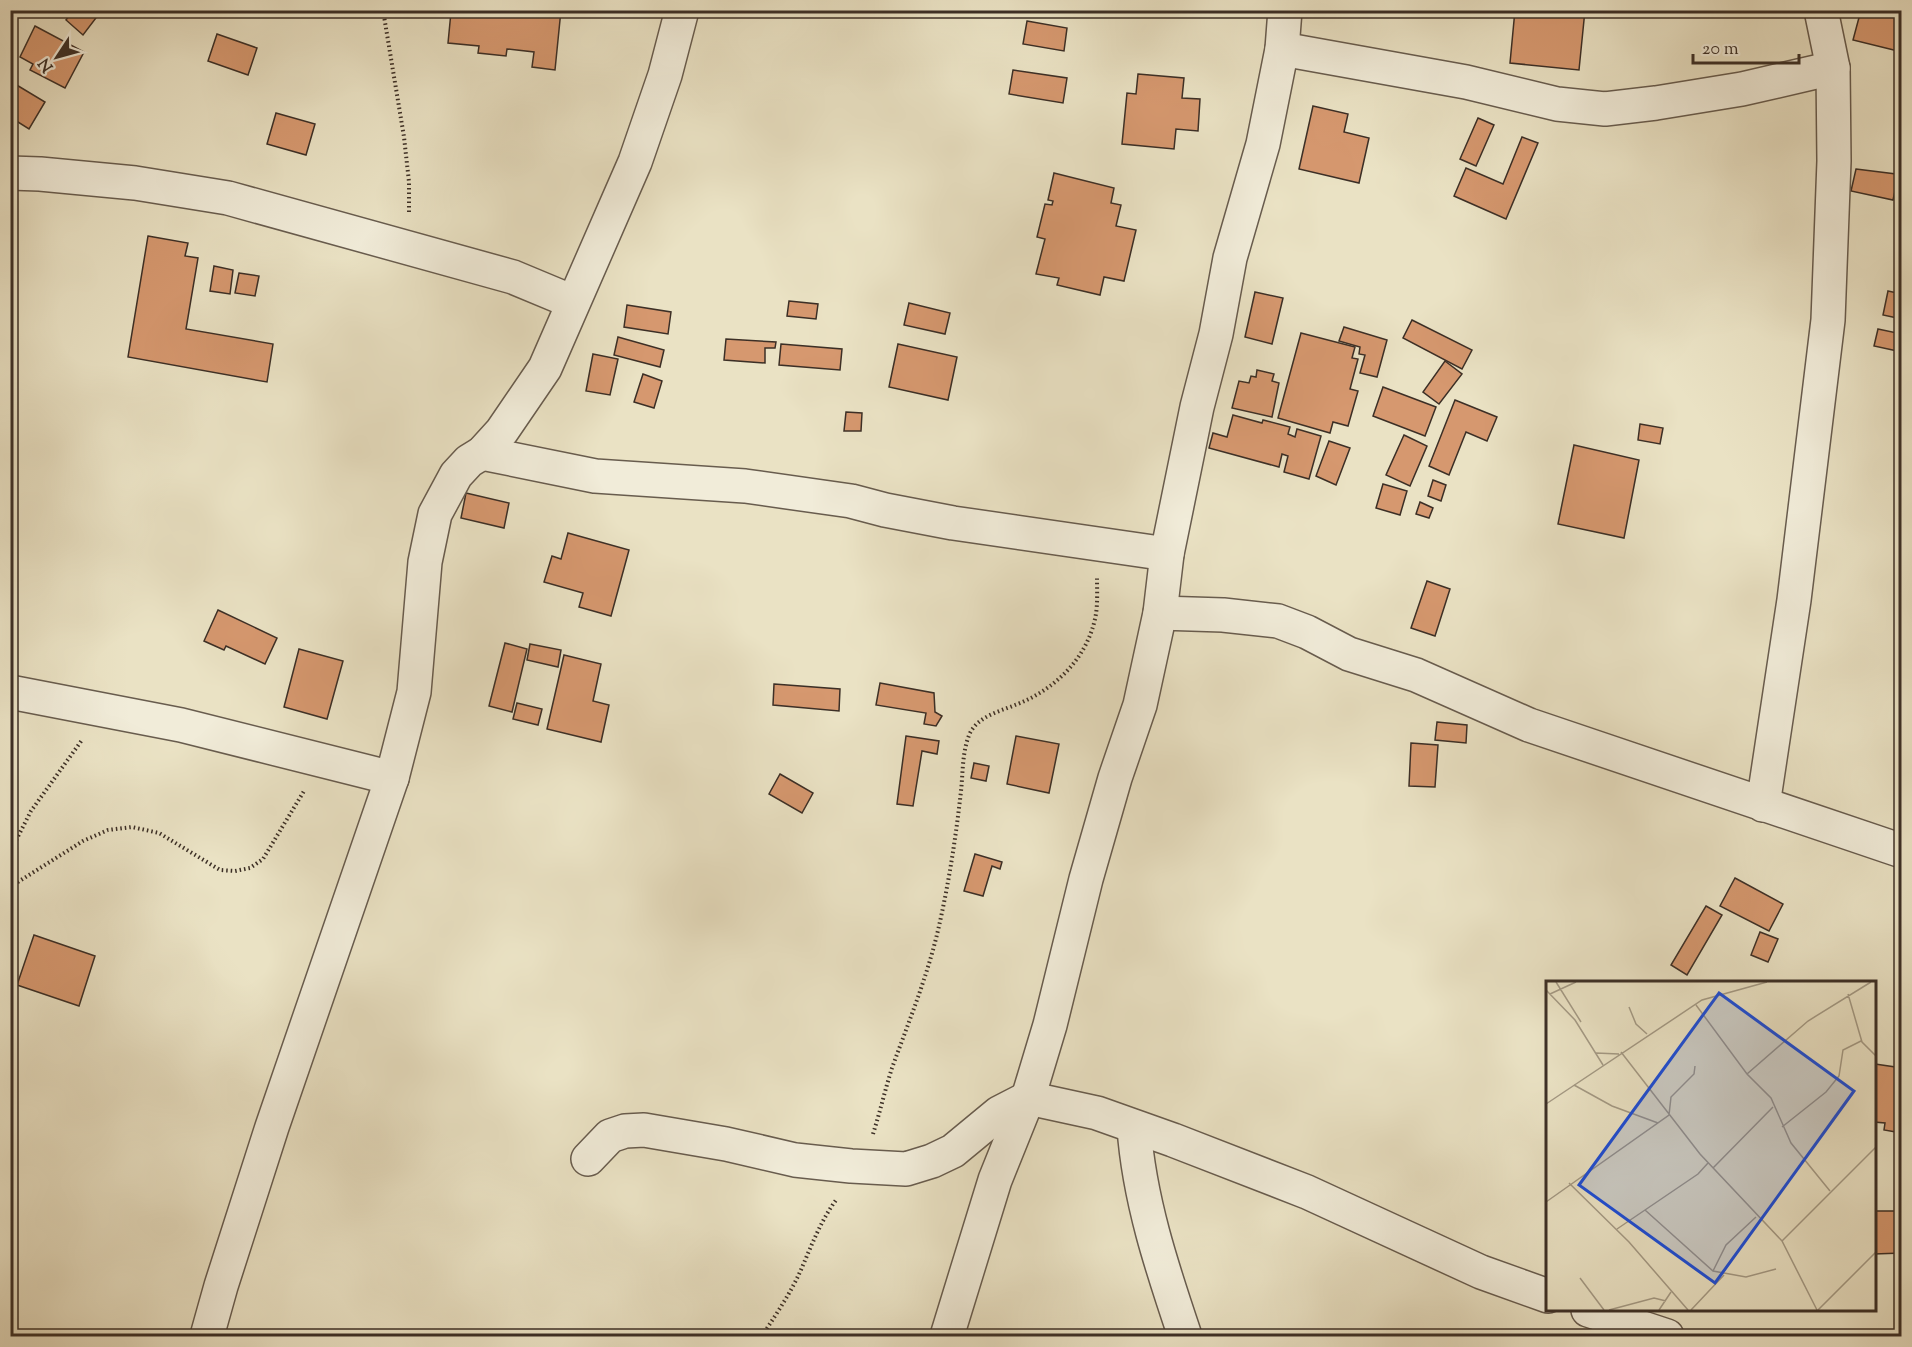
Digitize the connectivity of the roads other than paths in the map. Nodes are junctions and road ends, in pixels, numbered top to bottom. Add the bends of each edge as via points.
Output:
1 (682, 10) edge
2 (1285, 10) edge
3 (1821, 10) edge
4 (1282, 49) junction
5 (1833, 68) junction
6 (10, 173) edge
7 (573, 302) junction
8 (482, 453) junction
9 (1167, 554) junction
10 (1161, 614) junction
11 (10, 692) edge
12 (392, 778) junction
13 (1764, 805) junction
14 (1902, 851) edge
15 (1028, 1098) junction
16 (1134, 1126) junction
17 (588, 1159) dead end
18 (1546, 1295) edge
19 (1591, 1311) edge
20 (207, 1336) edge
21 (947, 1336) edge
22 (1185, 1336) edge
23 (1667, 1336) edge

1 - 7 street via 635,162
2 - 4 street
3 - 5 street
4 - 5 street via 1466,82 1557,104 1605,109 1742,89
4 - 9 street via 1263,144 1230,258
5 - 13 street via 1828,320
6 - 7 street via 135,183 228,198 513,277
7 - 8 street via 545,368 520,407
8 - 9 street via 595,476 745,486 851,501 953,523
8 - 12 street via 456,475 435,514 425,562 414,692
9 - 10 street
10 - 13 street via 1278,621 1349,654 1416,675 1528,725
10 - 15 street via 1140,705 1086,879
11 - 12 street via 181,725
12 - 20 street via 268,1138
13 - 14 street
15 - 16 street via 1097,1113
15 - 17 street via 999,1113 953,1151 906,1169 795,1160 644,1130 610,1136
15 - 21 street via 995,1180
16 - 18 street via 1307,1192 1481,1272
16 - 22 street via 1136,1159 1152,1233
19 - 23 street

